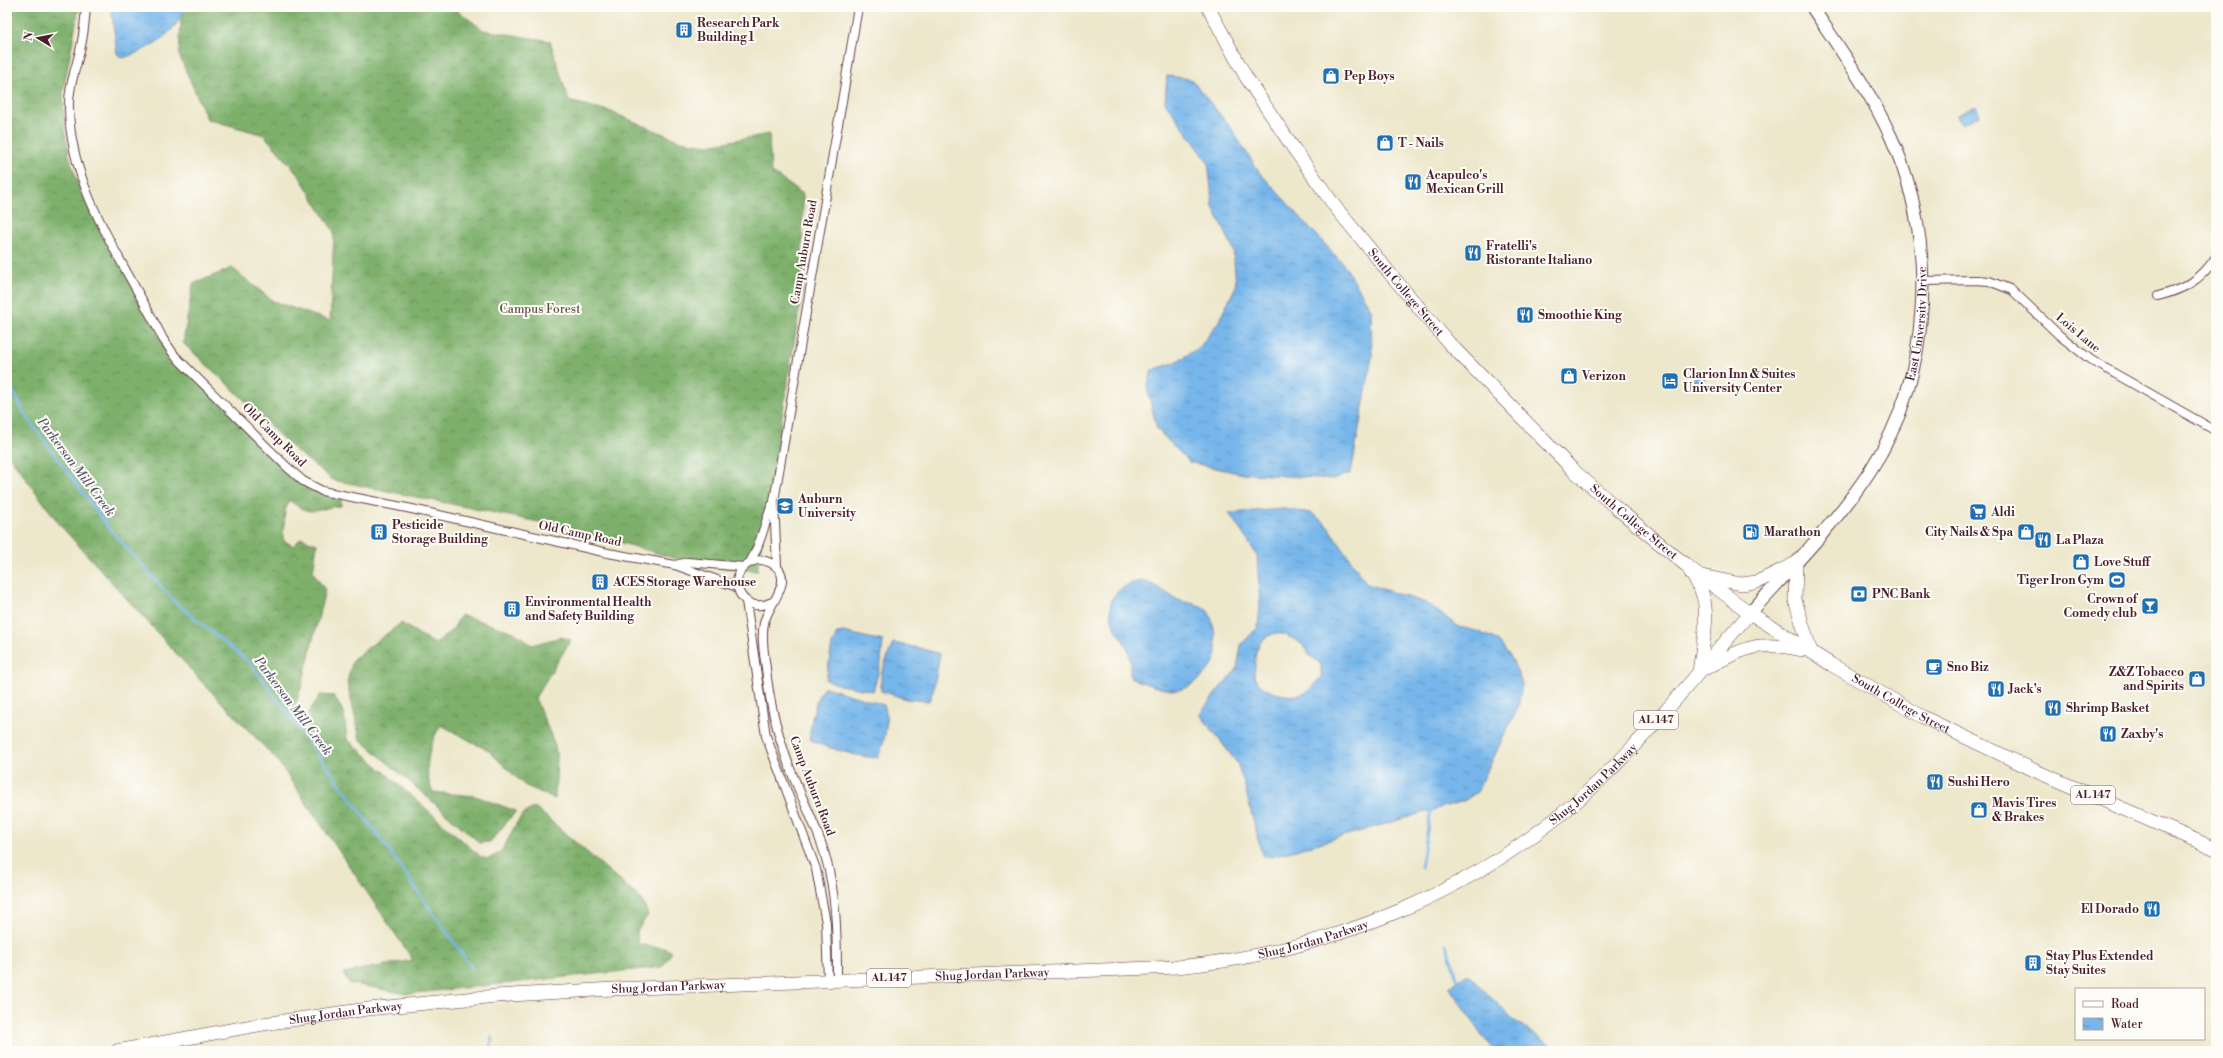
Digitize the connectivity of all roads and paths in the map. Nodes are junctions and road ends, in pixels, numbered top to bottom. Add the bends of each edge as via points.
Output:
1 (86, 7) edge
2 (858, 7) edge
3 (1208, 7) edge
4 (1812, 7) edge
5 (2216, 257) edge
6 (1922, 281) junction
7 (2158, 296) dead end
8 (2216, 431) edge
9 (774, 501) junction
10 (1796, 563) junction
11 (747, 564) junction
12 (676, 565) junction
13 (1687, 566) junction
14 (776, 567) junction
15 (1701, 576) junction
16 (737, 587) junction
17 (746, 601) junction
18 (772, 602) junction
19 (1750, 614) junction
20 (1811, 652) junction
21 (1699, 672) junction
22 (2216, 849) edge
23 (833, 981) junction
24 (117, 1051) edge

1 - 12 street, Old Camp Road via 68,107 71,138 90,198 163,339 175,356 286,466 303,481 322,491 602,552
2 - 9 street, Camp Auburn Road
3 - 13 main road, South College Street via 1246,77 1336,208 1444,338 1573,470
4 - 6 main road, East University Drive via 1861,82 1891,137 1912,196 1922,258
5 - 7 street via 2201,277
6 - 8 street, Lois Lane via 1989,281 2012,290 2059,335 2091,360
6 - 10 main road, East University Drive via 1921,321 1909,383 1899,413 1867,475
9 - 11 street, Camp Auburn Road via 764,524 761,540
9 - 14 street, Camp Auburn Road
10 - 15 main road via 1757,582 1741,584
10 - 19 main road, East University Drive
10 - 20 main road via 1795,600
11 - 12 street via 688,562
11 - 14 street via 764,560
11 - 16 street via 739,573
12 - 16 street, Old Camp Road
13 - 15 main road, South College Street
13 - 21 main road via 1701,590 1704,603
14 - 18 street via 781,574 782,586 778,597
15 - 19 main road, South College Street
16 - 17 street
17 - 18 street via 759,606
17 - 23 street via 766,736 816,868
18 - 23 street, Camp Auburn Road via 764,624 763,636 766,675 784,750 825,853 831,877 836,906
19 - 20 main road, South College Street / AL 147
19 - 21 main road, Shug Jordan Parkway / AL 147
20 - 21 main road via 1781,646 1750,646
20 - 22 main road, South College Street / AL 147 via 1923,717 1970,741
21 - 23 main road, Shug Jordan Parkway / AL 147 via 1598,783 1540,830 1478,871 1440,892 1362,926 1303,946 1261,956 1208,964
23 - 24 main road, Shug Jordan Parkway / AL 147 via 496,996 368,1009 263,1024

